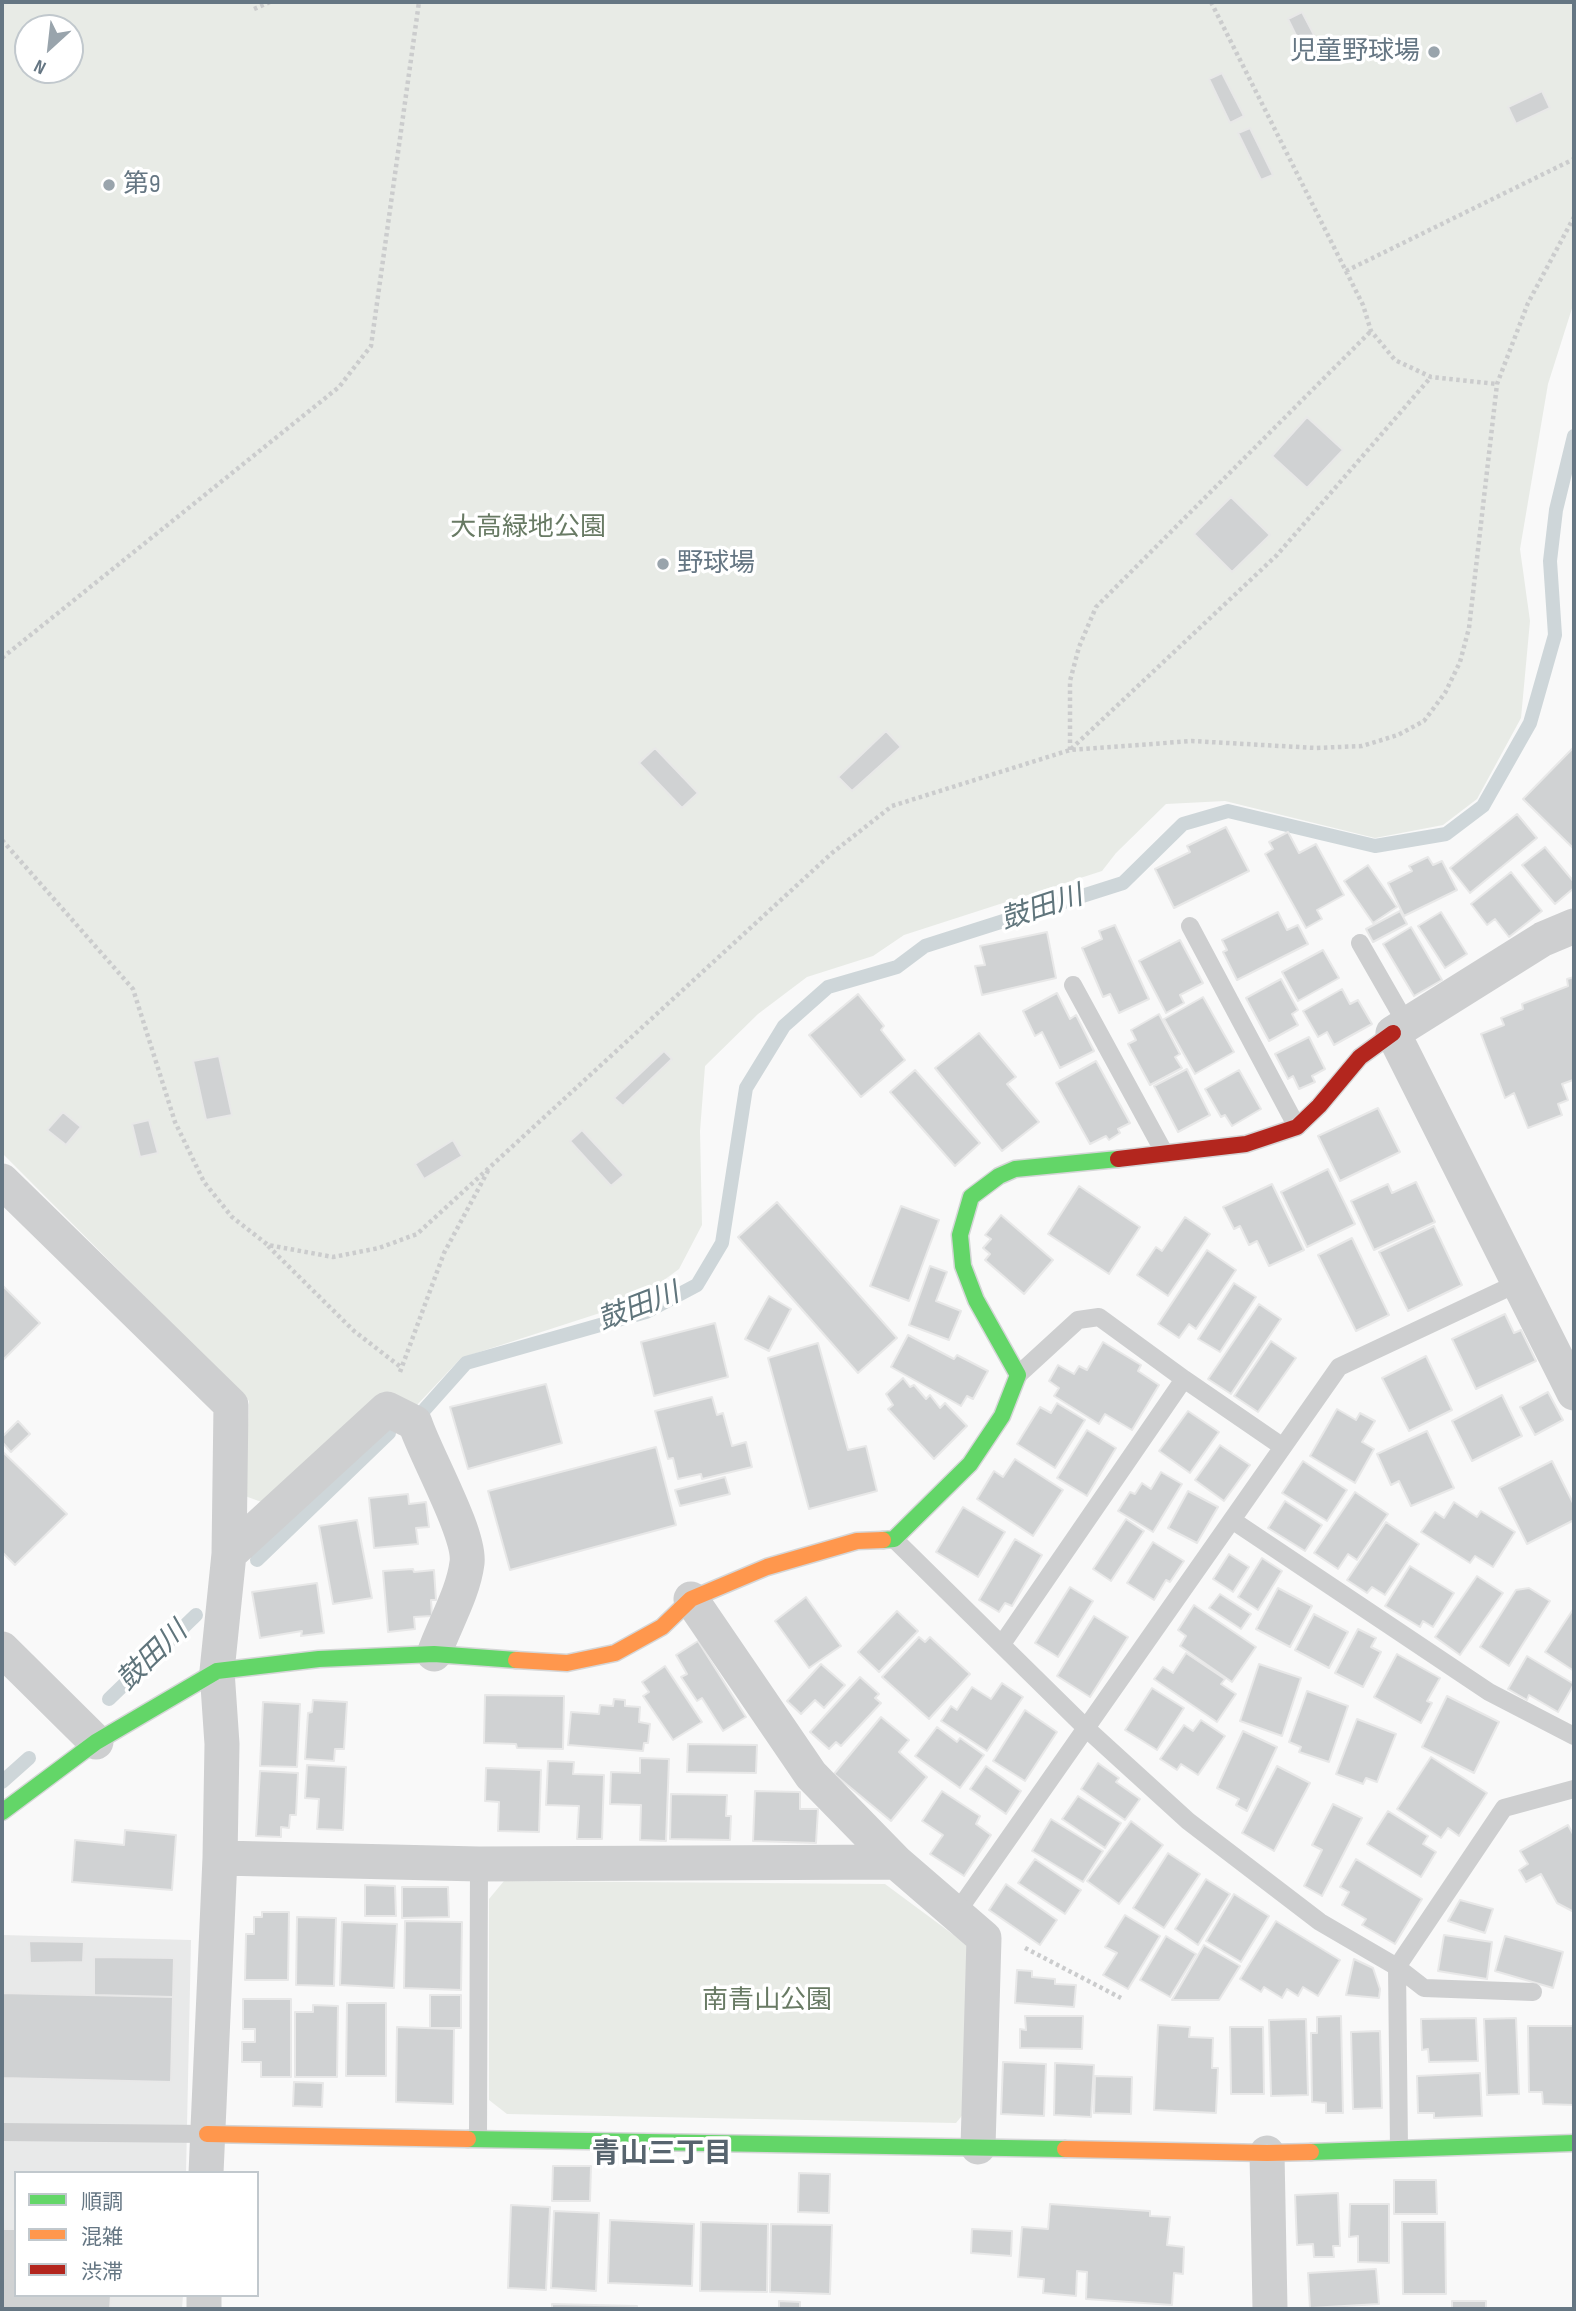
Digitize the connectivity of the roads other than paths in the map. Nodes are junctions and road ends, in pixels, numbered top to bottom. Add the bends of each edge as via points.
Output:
1 (1190, 926) dead end
2 (1574, 926) edge
3 (1360, 943) dead end
4 (1073, 985) dead end
5 (1400, 1029) junction
6 (1297, 1127) junction
7 (1165, 1154) junction
8 (2, 1181) edge
9 (1520, 1282) junction
10 (1018, 1375) junction
11 (1184, 1379) junction
12 (1574, 1393) edge
13 (1283, 1447) junction
14 (1233, 1520) junction
15 (894, 1539) junction
16 (229, 1554) junction
17 (691, 1599) junction
18 (1002, 1644) junction
19 (2, 1649) edge
20 (434, 1654) junction
21 (217, 1671) junction
22 (1087, 1729) junction
23 (1574, 1735) edge
24 (96, 1742) junction
25 (1574, 1789) edge
26 (2, 1812) edge
27 (220, 1858) junction
28 (896, 1862) junction
29 (479, 1864) junction
30 (955, 1916) junction
31 (1397, 1968) junction
32 (1533, 1993) dead end
33 (2, 2132) edge
34 (207, 2134) junction
35 (478, 2138) junction
36 (1574, 2143) edge
37 (978, 2147) junction
38 (1399, 2148) junction
39 (1267, 2154) junction
40 (206, 2171) edge
41 (1270, 2309) edge

1 - 6 lane
2 - 5 street via 1543,939
3 - 5 lane
4 - 7 lane
5 - 6 street via 1360,1058
5 - 9 street
6 - 7 street via 1246,1144
7 - 10 street via 1015,1169 971,1196 960,1234 963,1266 976,1300
8 - 16 street via 231,1405
9 - 12 street
9 - 13 lane via 1339,1367
10 - 11 lane via 1078,1320 1099,1317
10 - 15 street via 1002,1416 970,1464
11 - 13 lane
11 - 18 lane
13 - 14 lane
14 - 22 lane
14 - 23 lane via 1489,1692
15 - 17 street via 857,1541 767,1567
15 - 18 lane
16 - 20 street via 387,1409 415,1423 468,1560
16 - 21 street
17 - 20 street via 662,1627 615,1653 568,1663
17 - 28 street via 810,1775
18 - 22 lane
19 - 24 street
20 - 21 street via 319,1659
21 - 24 street
21 - 27 street via 222,1744
22 - 30 lane
22 - 31 lane via 1252,1872 1320,1922
24 - 26 street
25 - 31 lane via 1504,1808
27 - 29 street
27 - 34 street
28 - 29 street
28 - 30 street
29 - 35 lane
30 - 37 street via 984,1938
31 - 32 lane via 1424,1989
31 - 38 lane
33 - 34 lane
34 - 35 street
34 - 40 street
35 - 37 street
36 - 38 street
37 - 39 street
38 - 39 street
39 - 41 street

